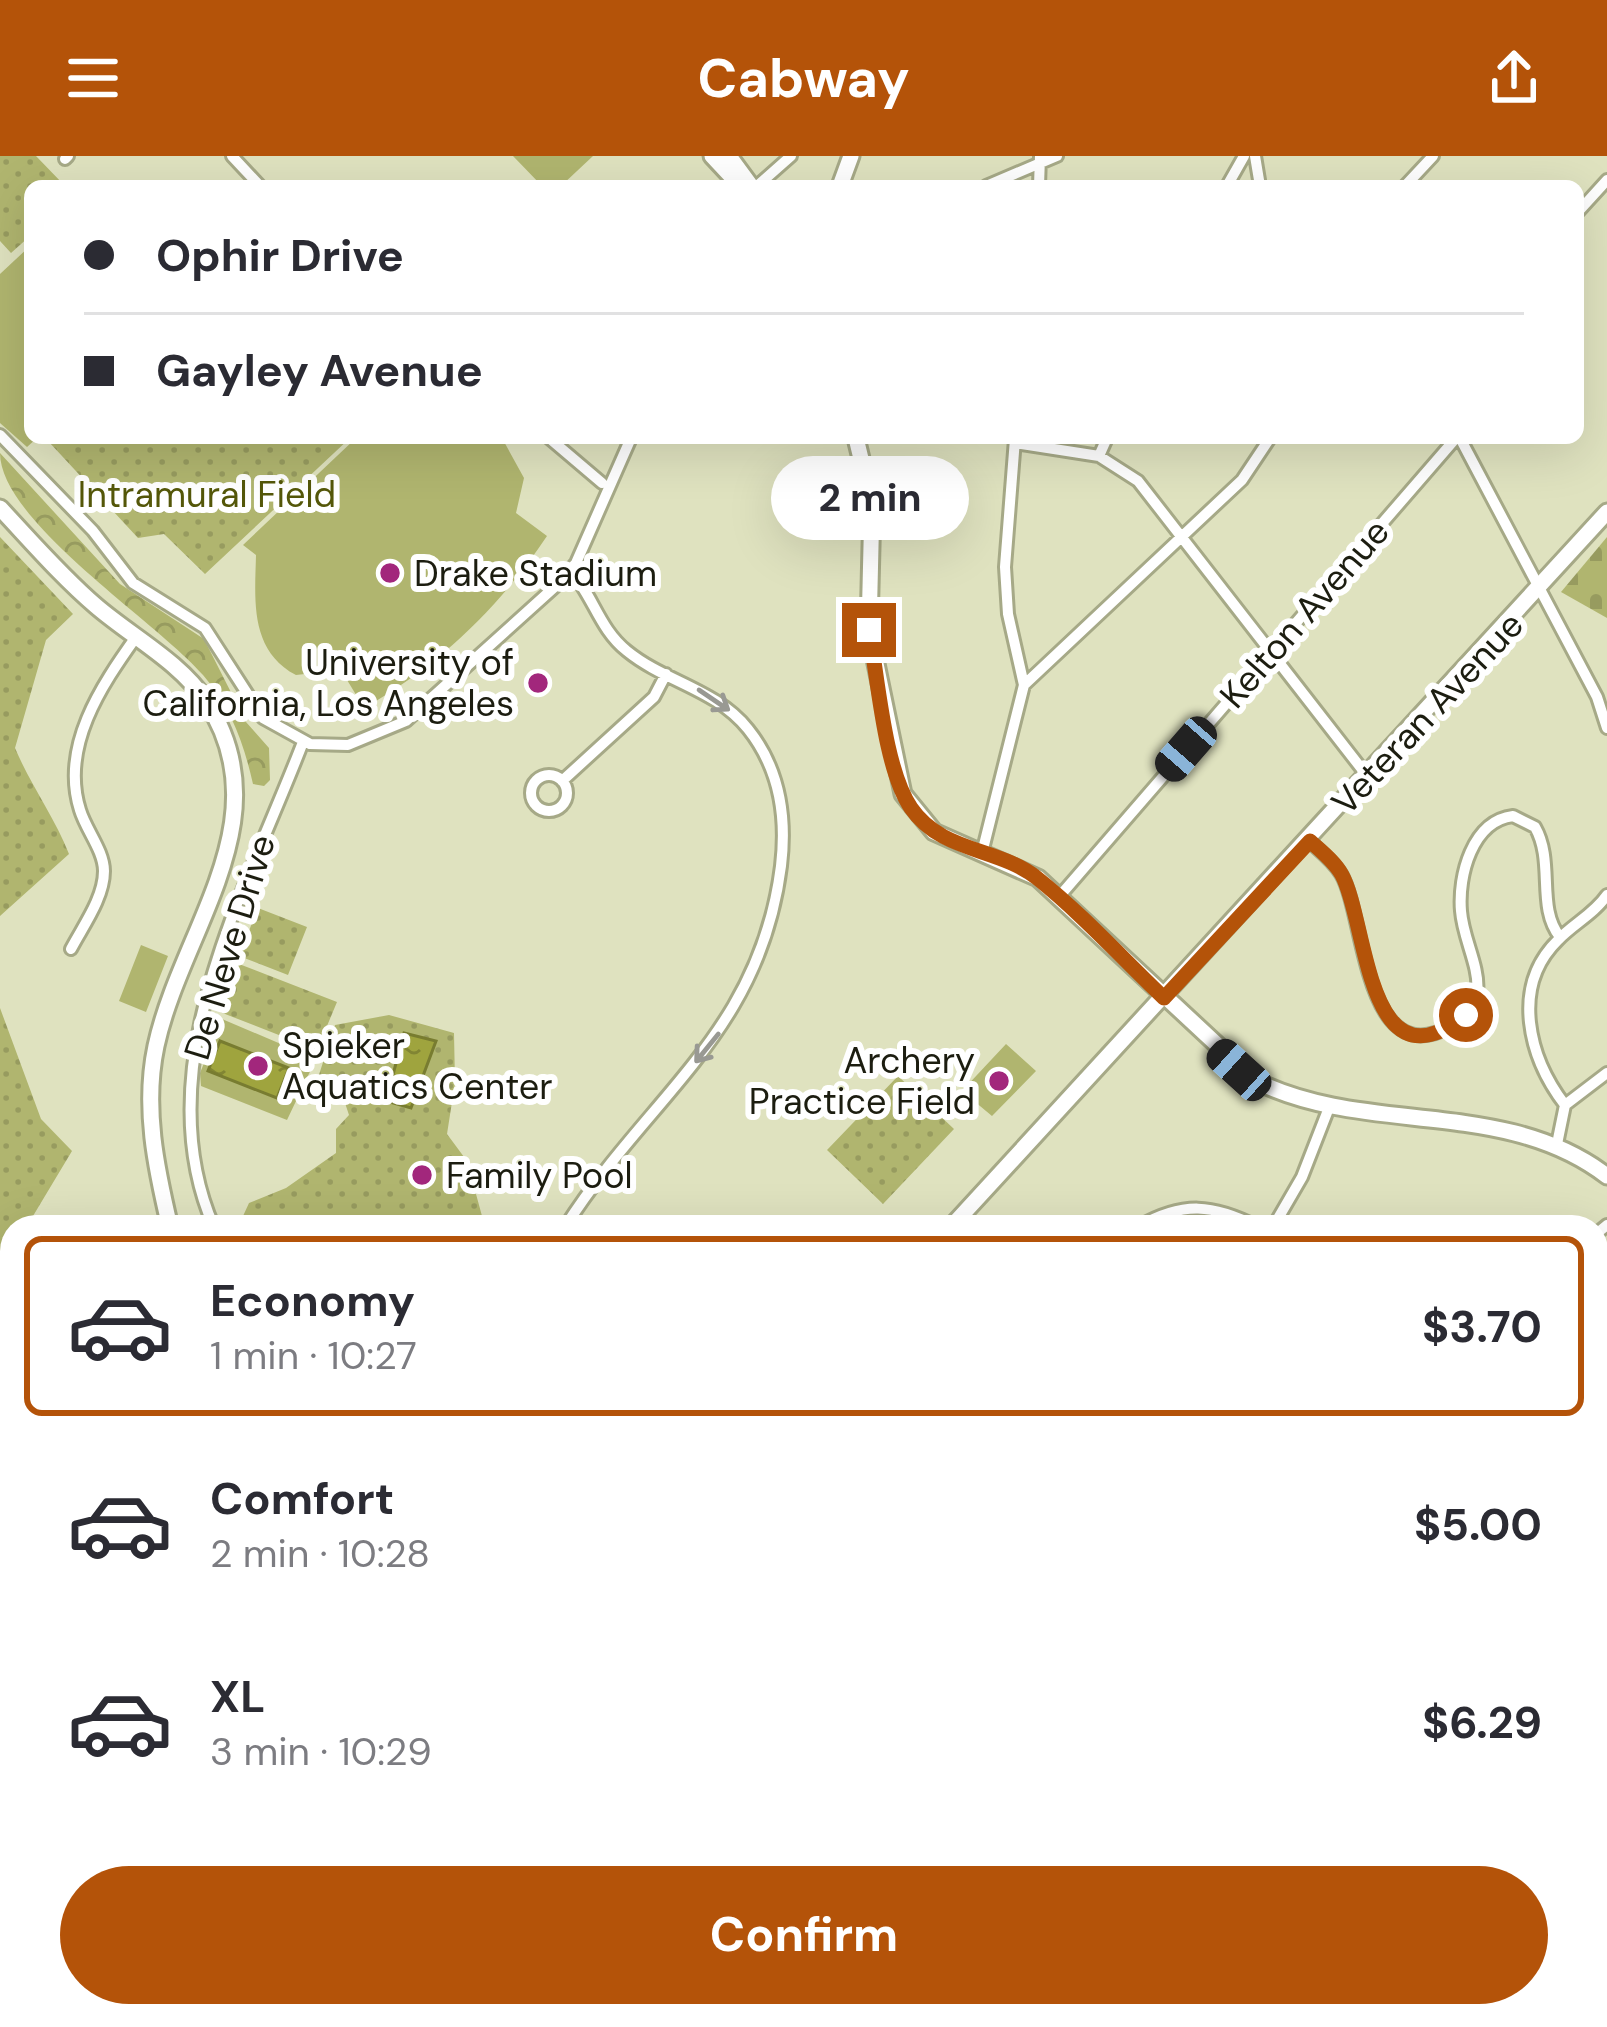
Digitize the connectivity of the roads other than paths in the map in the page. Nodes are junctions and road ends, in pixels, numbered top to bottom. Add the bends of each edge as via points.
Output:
1 (232, 156) edge
2 (712, 156) edge
3 (729, 156) edge
4 (791, 156) edge
5 (1057, 156) edge
6 (1433, 156) edge
7 (1041, 161) edge
8 (254, 180) edge
9 (734, 180) edge
10 (749, 180) edge
11 (761, 180) edge
12 (999, 180) edge
13 (1411, 180) edge
14 (1607, 180) edge
15 (1584, 205) edge
16 (0, 435) edge
17 (556, 444) edge
18 (628, 444) edge
19 (857, 444) edge
20 (1015, 444) edge
21 (1036, 444) edge
22 (1104, 444) edge
23 (1266, 444) edge
24 (1453, 444) edge
25 (1461, 444) edge
26 (1099, 456) junction
27 (602, 483) dead end
28 (0, 508) edge
29 (1607, 512) edge
30 (1184, 537) junction
31 (570, 570) junction
32 (1540, 590) junction
33 (136, 637) junction
34 (1271, 652) junction
35 (666, 674) junction
36 (1024, 685) junction
37 (1607, 728) edge
38 (303, 742) junction
39 (1368, 777) junction
40 (562, 781) dead end
41 (1310, 841) junction
42 (982, 853) junction
43 (1607, 895) edge
44 (1058, 898) junction
45 (1560, 938) junction
46 (71, 949) dead end
47 (1164, 998) junction
48 (1607, 1073) edge
49 (1330, 1105) junction
50 (1564, 1105) junction
51 (1558, 1144) junction
52 (1607, 1176) edge
53 (167, 1215) edge
54 (209, 1215) edge
55 (573, 1215) edge
56 (969, 1215) edge
57 (1158, 1215) edge
58 (1235, 1215) edge
59 (1280, 1215) edge

1 - 8 street
2 - 9 street
3 - 10 street
4 - 11 street
5 - 7 street
6 - 13 street
7 - 12 street
14 - 15 street
16 - 38 street via 133,583 218,642 263,718
17 - 27 street
18 - 31 street
19 - 42 street via 872,504 869,630 898,778 934,832
20 - 36 street via 1004,567
21 - 26 street
22 - 26 street
23 - 30 street
24 - 34 street, Kelton Avenue
25 - 32 street
26 - 30 street via 1138,481
28 - 33 street via 83,595
29 - 32 street, Veteran Avenue
30 - 34 street
30 - 36 street
31 - 35 street via 615,641
31 - 38 street via 406,722 348,745
32 - 37 street
32 - 39 street, Veteran Avenue
33 - 46 street via 106,680 77,749 80,810 104,867
33 - 53 street via 203,698 225,737 237,794 232,845 153,1063 152,1144
34 - 39 street
34 - 44 street, Kelton Avenue
35 - 40 street via 654,697
35 -> 55 street via 729,709 769,762 784,814 778,888 754,972 726,1025
36 - 42 street
38 - 54 street, De Neve Drive via 271,811 192,1058 189,1133
39 - 41 street, Veteran Avenue
41 - 45 street via 1342,875 1376,1000 1413,1032 1452,1026 1476,998 1478,963 1461,914 1461,886 1472,850 1493,821 1513,816 1535,827
41 - 47 street, Veteran Avenue
42 - 44 street via 1019,866
43 - 45 street
44 - 47 street
45 - 50 street via 1534,977 1529,1020 1539,1068
47 - 49 street via 1256,1081
47 - 56 street, Veteran Avenue
48 - 50 street
49 - 51 street via 1512,1129
49 - 59 street
50 - 51 street
51 - 52 street
57 - 58 street via 1200,1205

